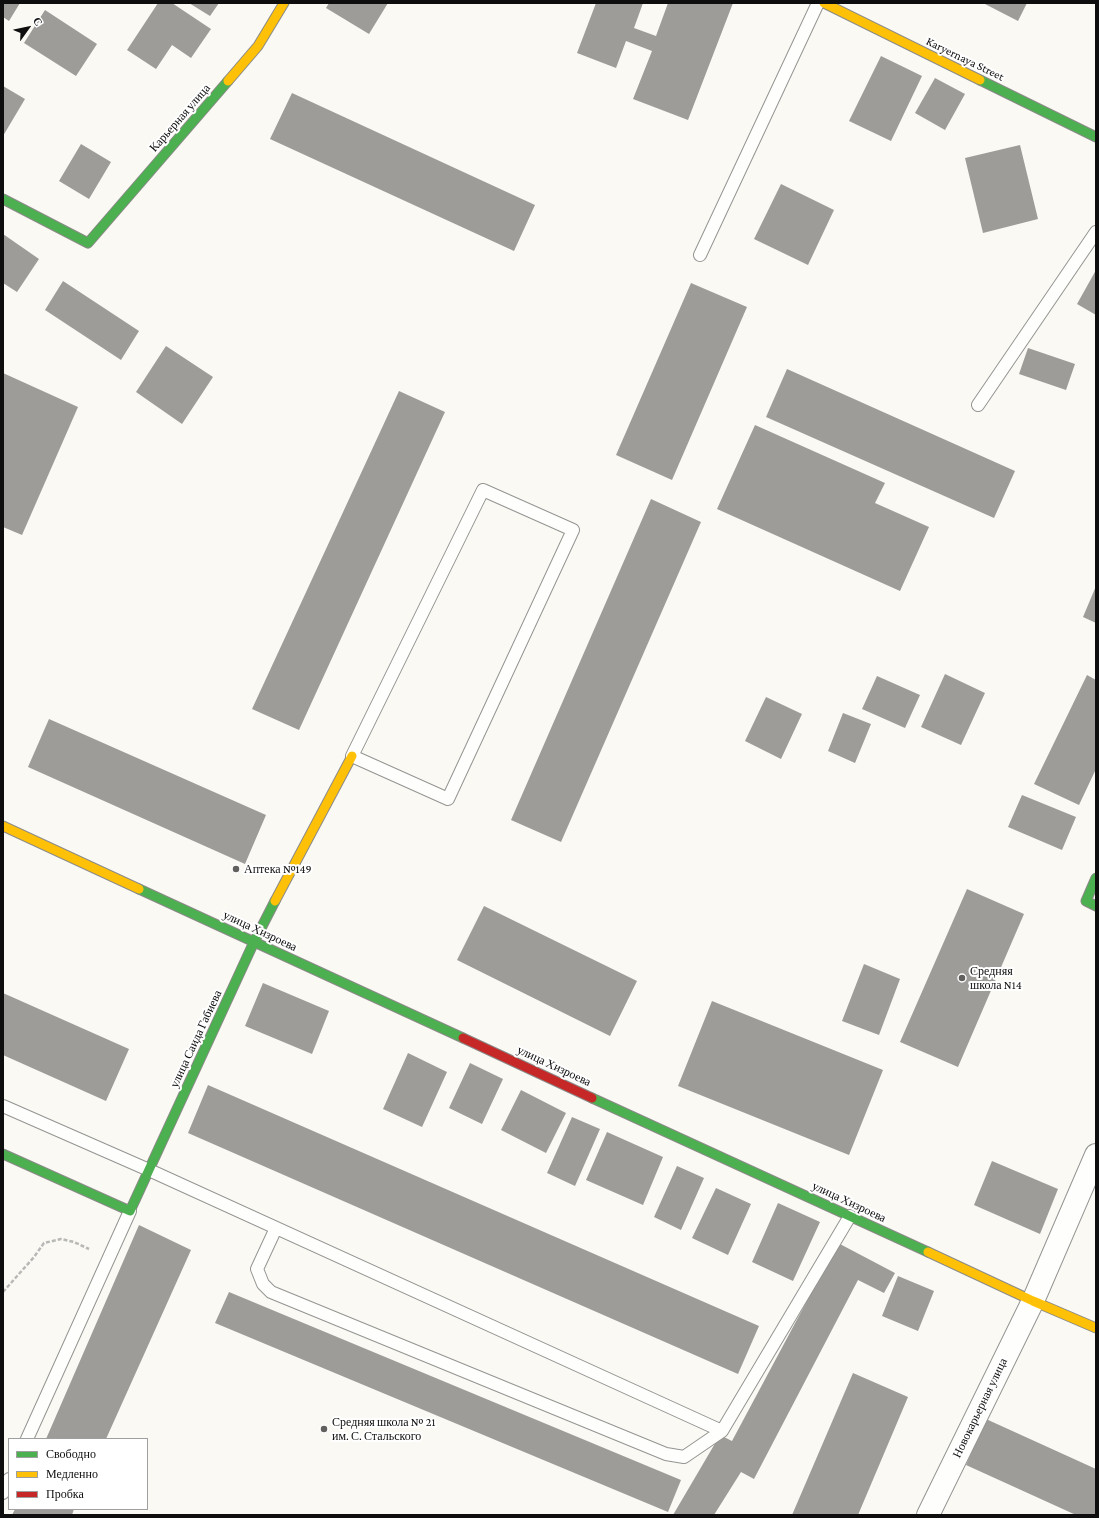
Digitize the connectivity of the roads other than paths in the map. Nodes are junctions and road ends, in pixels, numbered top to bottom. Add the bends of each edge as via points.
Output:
1 (284, 3) edge
2 (818, 3) edge
3 (824, 3) edge
4 (1096, 137) edge
5 (3, 199) edge
6 (1096, 232) edge
7 (700, 255) dead end
8 (978, 405) dead end
9 (352, 756) junction
10 (3, 826) edge
11 (1096, 878) edge
12 (1096, 906) edge
13 (254, 942) junction
14 (3, 1106) edge
15 (3, 1154) edge
16 (1096, 1155) edge
17 (149, 1170) junction
18 (130, 1211) junction
19 (850, 1216) junction
20 (276, 1228) junction
21 (1033, 1301) junction
22 (1096, 1328) edge
23 (722, 1431) junction
24 (27, 1438) edge
25 (8, 1481) edge
26 (3, 1493) edge
27 (928, 1515) edge

1 - 5 street, Карьерная улица via 258,46 88,243
2 - 7 lane
3 - 4 street, Karyernaya Street
6 - 8 lane
9 - 9 lane via 483,490 573,530 448,799
9 - 13 street, улица Саида Габиева
10 - 13 street, улица Хизроева
11 - 12 street via 1086,901
13 - 17 street, улица Саида Габиева
13 - 19 street, улица Хизроева
14 - 17 lane
15 - 18 street
16 - 21 street, Новокарьерная улица
17 - 18 street, улица Саида Габиева
17 - 20 lane
18 - 24 lane
19 - 21 street, улица Хизроева
19 - 23 lane
20 - 23 lane
20 - 23 lane via 258,1269 263,1284 271,1292 666,1454 684,1457
21 - 22 street, улица Хизроева
21 - 27 street, Новокарьерная улица
25 - 26 lane

